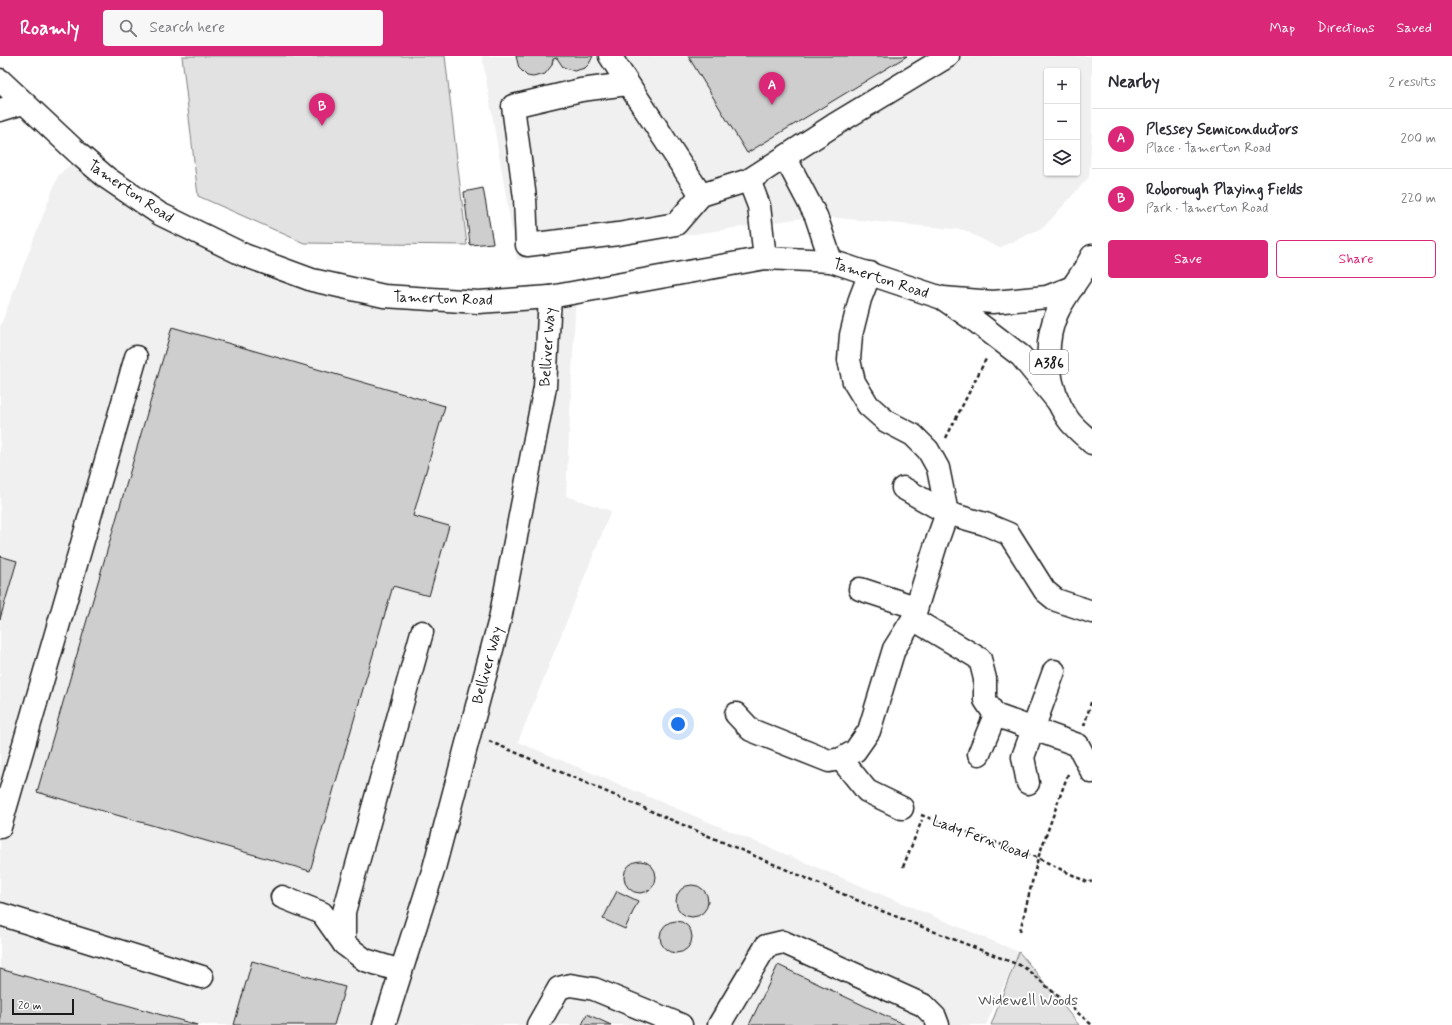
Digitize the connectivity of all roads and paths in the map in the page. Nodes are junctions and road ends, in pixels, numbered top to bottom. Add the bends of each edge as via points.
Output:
1 (610, 56) edge
2 (948, 56) edge
3 (0, 80) edge
4 (626, 84) junction
5 (23, 103) junction
6 (0, 110) edge
7 (785, 157) junction
8 (749, 180) junction
9 (701, 195) junction
10 (1092, 256) edge
11 (765, 258) junction
12 (831, 261) junction
13 (870, 273) junction
14 (1082, 277) edge
15 (550, 297) junction
16 (942, 298) junction
17 (997, 337) junction
18 (136, 357) dead end
19 (1061, 405) junction
20 (1092, 443) edge
21 (932, 458) junction
22 (903, 488) dead end
23 (947, 513) junction
24 (860, 590) dead end
25 (1092, 612) edge
26 (914, 613) junction
27 (422, 632) dead end
28 (1054, 672) dead end
29 (1092, 699) edge
30 (736, 714) dead end
31 (995, 715) junction
32 (1032, 729) junction
33 (470, 733) junction
34 (1078, 745) junction
35 (979, 754) dead end
36 (841, 759) junction
37 (1092, 772) edge
38 (1028, 784) dead end
39 (902, 808) joint
40 (923, 816) junction
41 (0, 827) edge
42 (1038, 858) junction
43 (902, 867) dead end
44 (1092, 881) edge
45 (282, 897) dead end
46 (0, 914) edge
47 (1020, 931) dead end
48 (344, 944) junction
49 (401, 971) junction
50 (202, 977) dead end
51 (384, 1025) edge
52 (538, 1025) edge
53 (681, 1025) edge
54 (719, 1025) edge
55 (938, 1025) edge
56 (1092, 1025) edge

1 - 4 main road
2 - 7 main road
3 - 5 main road, Tamerton Road
4 - 9 main road
4 - 9 main road via 581,90 513,106 525,198 527,245 676,224
5 - 6 main road
5 - 15 main road, Tamerton Road via 107,178 160,214 244,255 312,280 384,296 478,302
7 - 8 main road
7 - 12 main road via 816,216
8 - 9 main road
8 - 11 main road via 759,206
10 - 14 main road, A386
11 - 12 main road, Tamerton Road
11 - 15 main road, Tamerton Road
12 - 13 main road, Tamerton Road
13 - 16 main road, Tamerton Road
13 - 21 main road via 851,335 849,360 854,382 868,405 886,421 913,436 928,450
14 - 16 main road, Tamerton Road via 1041,298 993,302
14 - 19 main road, A386 via 1057,314 1049,342 1048,361 1054,391
15 - 33 main road, Belliver Way via 545,387 500,619
16 - 17 main road, Tamerton Road
17 - 19 main road, Tamerton Road via 1021,356
17 - 21 path via 944,442
18 - 41 main road
19 - 20 main road, A386 via 1068,419
21 - 23 main road via 938,468
22 - 23 main road
23 - 25 main road via 1009,534 1045,591 1056,600
23 - 26 main road
24 - 26 main road
26 - 31 main road via 980,659 985,679 985,700
26 - 36 main road via 894,649 868,731 856,751
27 - 48 main road via 344,912
28 - 32 main road
29 - 34 path
30 - 36 main road via 751,730 829,761
31 - 32 main road
31 - 35 main road
32 - 34 main road
32 - 38 main road via 1023,757
33 - 49 main road, Belliver Way via 434,868
33 - 56 path via 882,911 1024,966
34 - 37 main road
34 - 42 path
36 - 39 main road via 867,790
39 - 40 path, Lady Fern Road
40 - 42 path, Lady Fern Road
40 - 43 path, Lady Fern Road
42 - 44 path, Lady Fern Road via 1089,883
42 - 47 path
45 - 48 main road via 322,913
46 - 50 main road
48 - 49 main road via 365,960
49 - 51 main road, Belliver Way
52 - 53 main road via 559,988 570,985 594,989
54 - 55 main road via 766,946 783,942 923,1006 935,1017

